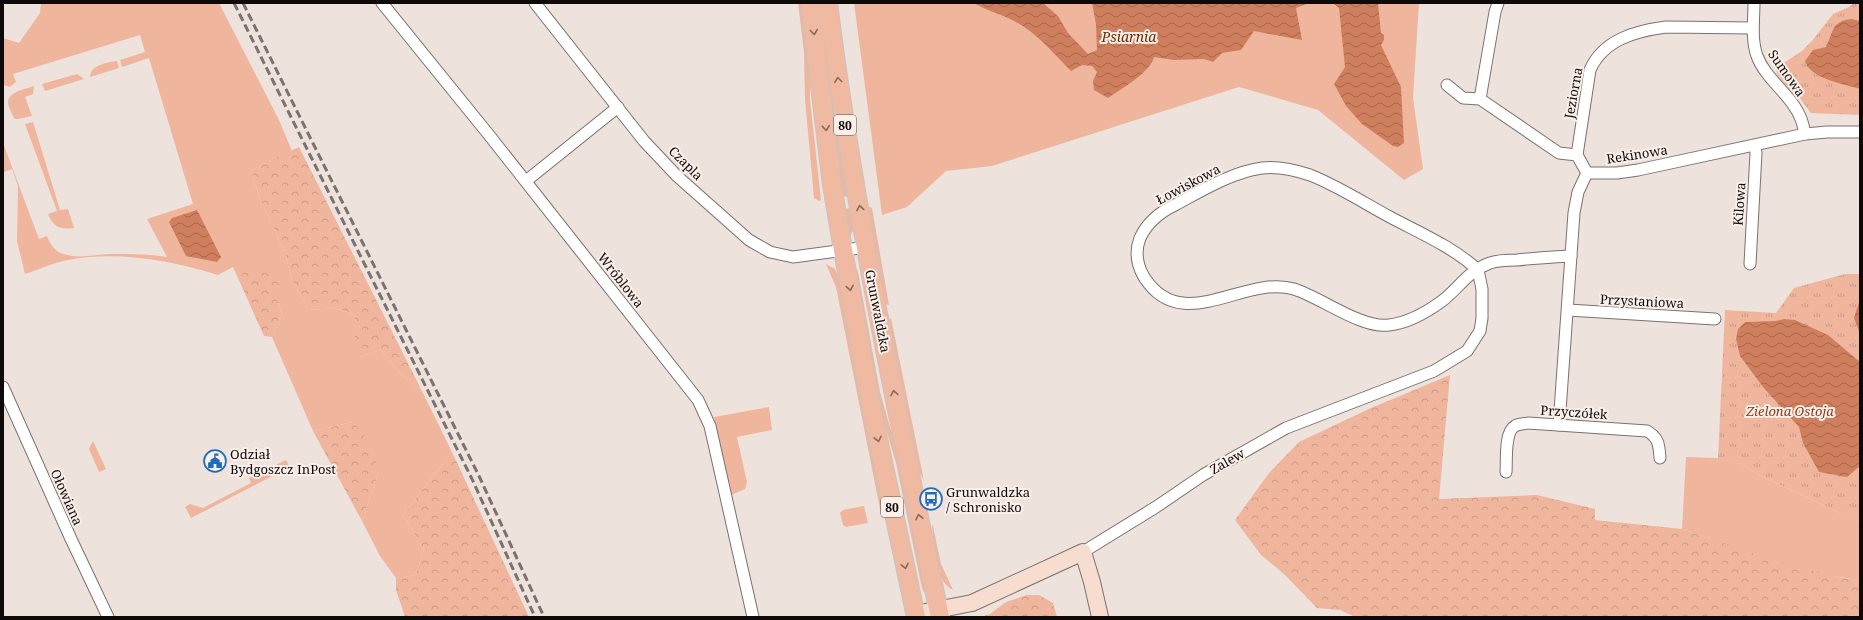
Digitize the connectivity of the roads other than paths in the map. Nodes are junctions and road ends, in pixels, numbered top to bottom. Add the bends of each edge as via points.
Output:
1 (382, 3) edge
2 (535, 3) edge
3 (810, 3) edge
4 (828, 3) edge
5 (1498, 3) edge
6 (1754, 3) edge
7 (1753, 28) junction
8 (1447, 85) dead end
9 (1480, 99) junction
10 (618, 107) junction
11 (1860, 132) edge
12 (1805, 134) junction
13 (1755, 146) junction
14 (1577, 155) junction
15 (1587, 173) junction
16 (526, 181) junction
17 (867, 247) junction
18 (843, 250) junction
19 (1571, 256) junction
20 (1750, 264) dead end
21 (1478, 270) junction
22 (1568, 310) junction
23 (1715, 319) dead end
24 (3, 387) edge
25 (1558, 425) junction
26 (1660, 458) dead end
27 (1506, 472) dead end
28 (1083, 552) junction
29 (939, 613) edge
30 (915, 615) edge
31 (108, 617) edge
32 (753, 617) edge
33 (1100, 617) edge

1 - 16 street, Wróblowa
2 - 10 street, Czapla
3 -> 18 main road, Grunwaldzka / 80 via 832,185
17 -> 4 main road, Grunwaldzka / 80 via 851,170
5 - 9 street
6 - 7 street, Sumowa
7 - 12 street, Sumowa via 1757,56 1763,68 1790,101 1801,119
7 - 14 street, Jeziorna via 1666,27 1634,33 1610,45 1594,61 1590,70
8 - 9 street via 1463,98
9 - 14 street via 1559,153
10 - 16 street
10 - 18 street, Czapla via 644,141 677,176 749,240 770,252 793,257
11 - 12 street, Rekinowa
12 - 13 street, Rekinowa
13 - 15 street, Rekinowa via 1638,170
13 - 20 street, Kilowa
14 - 15 street
15 - 19 street via 1576,202
16 - 32 street, Wróblowa via 698,400 710,426
17 - 18 street, Czapla
29 -> 17 main road, Grunwaldzka / 80
18 -> 30 main road, Grunwaldzka / 80 via 870,401
19 - 21 street, Łowiskowa via 1490,263
19 - 22 street
21 - 21 street, Łowiskowa via 1448,248 1349,194 1310,175 1284,168 1261,168 1224,180 1172,206 1146,227 1137,250 1140,270 1146,280 1154,290 1175,301 1207,302 1255,288 1293,288 1368,325 1404,323 1442,301
21 - 28 street, Zalew via 1482,289 1482,318 1480,332 1467,351 1434,371 1286,428 1203,475
22 - 23 street, Przystaniowa
22 - 25 street
24 - 31 street, Ołowiana
25 - 26 street, Przyczółek via 1647,431 1655,435 1659,442
25 - 27 street, Przyczółek via 1528,423 1515,426 1507,440
28 - 29 street, Zalew via 988,597
28 - 33 street
29 - 30 street, Zalew

